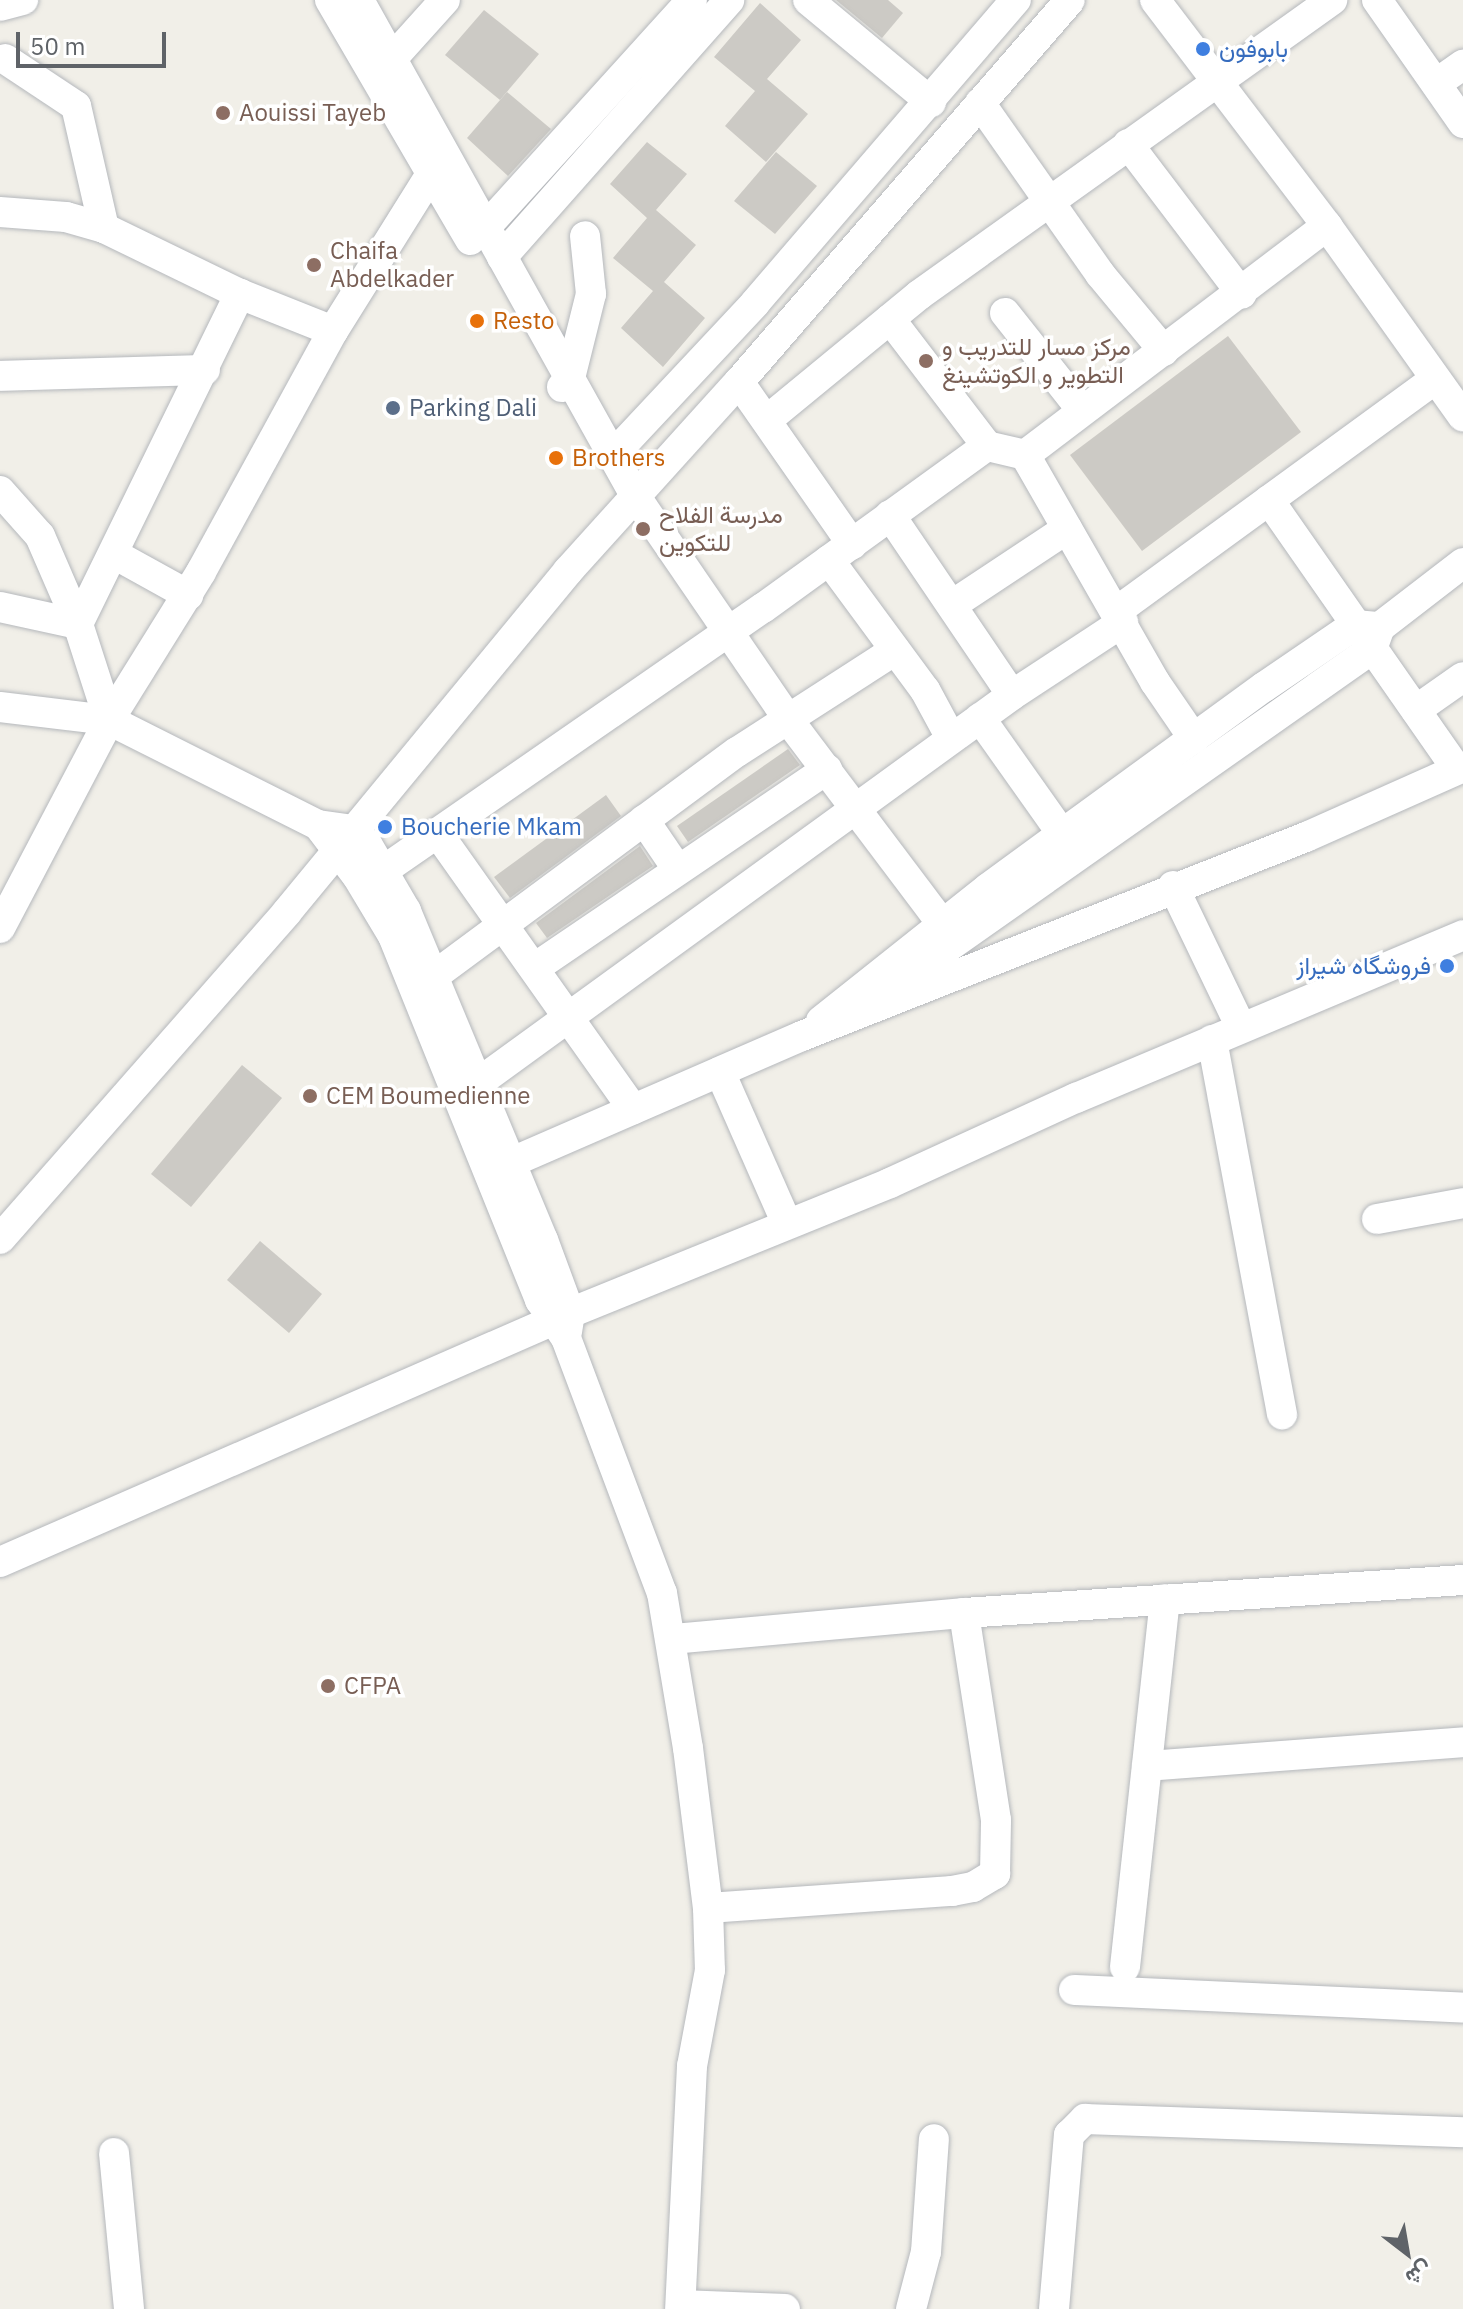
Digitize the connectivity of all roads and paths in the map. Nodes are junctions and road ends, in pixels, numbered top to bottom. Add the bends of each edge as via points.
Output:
1 (23, 0) edge
2 (330, 0) edge
3 (359, 0) edge
4 (445, 0) edge
5 (692, 0) edge
6 (729, 0) edge
7 (808, 0) edge
8 (1016, 0) edge
9 (1070, 0) edge
10 (1155, 0) edge
11 (1332, 0) edge
12 (1377, 0) edge
13 (0, 6) edge
14 (390, 61) junction
15 (2, 62) edge
16 (1463, 65) edge
17 (1216, 83) junction
18 (1437, 83) junction
19 (931, 102) junction
20 (980, 103) junction
21 (1463, 123) edge
22 (1128, 144) junction
23 (439, 169) junction
24 (1053, 202) junction
25 (0, 212) edge
26 (1327, 226) junction
27 (104, 228) junction
28 (485, 228) junction
29 (585, 236) dead end
30 (502, 257) junction
31 (240, 294) junction
32 (1242, 294) junction
33 (1005, 313) dead end
34 (890, 319) junction
35 (333, 331) junction
36 (1164, 351) junction
37 (205, 370) junction
38 (0, 376) edge
39 (1434, 380) junction
40 (739, 382) junction
41 (564, 384) junction
42 (1081, 409) junction
43 (1463, 417) edge
44 (767, 420) junction
45 (987, 446) junction
46 (613, 455) junction
47 (1025, 455) junction
48 (0, 491) edge
49 (1269, 500) junction
50 (630, 504) junction
51 (890, 515) junction
52 (1067, 529) junction
53 (840, 552) junction
54 (114, 554) junction
55 (1463, 563) edge
56 (188, 595) junction
57 (952, 605) junction
58 (0, 607) edge
59 (1120, 616) junction
60 (78, 624) junction
61 (727, 632) junction
62 (1369, 634) junction
63 (895, 650) junction
64 (1463, 677) edge
65 (1012, 695) junction
66 (0, 707) edge
67 (1416, 710) junction
68 (980, 718) junction
69 (109, 720) junction
70 (790, 722) junction
71 (951, 738) junction
72 (1194, 739) junction
73 (1460, 768) edge
74 (827, 769) junction
75 (1139, 796) junction
76 (856, 808) junction
77 (644, 820) junction
78 (1062, 834) junction
79 (439, 835) junction
80 (345, 841) junction
81 (384, 870) junction
82 (678, 870) junction
83 (1173, 886) junction
84 (1002, 910) junction
85 (505, 922) junction
86 (942, 924) junction
87 (0, 928) edge
88 (1463, 935) edge
89 (1023, 952) junction
90 (536, 967) junction
91 (423, 983) junction
92 (571, 1018) junction
93 (840, 1023) junction
94 (1241, 1027) junction
95 (802, 1036) junction
96 (1212, 1040) junction
97 (720, 1072) junction
98 (478, 1083) junction
99 (633, 1109) junction
100 (500, 1168) junction
101 (1463, 1203) edge
102 (1377, 1219) dead end
103 (787, 1224) junction
104 (0, 1239) edge
105 (562, 1324) junction
106 (1282, 1415) dead end
107 (110, 1513) junction
108 (0, 1539) edge
109 (0, 1562) edge
110 (1463, 1580) edge
111 (1165, 1599) junction
112 (964, 1613) junction
113 (672, 1639) junction
114 (1463, 1742) edge
115 (1147, 1766) junction
116 (708, 1908) junction
117 (1125, 1967) dead end
118 (1074, 1990) dead end
119 (1463, 2008) edge
120 (1463, 2132) edge
121 (934, 2139) dead end
122 (114, 2153) dead end
123 (680, 2307) edge
124 (129, 2309) edge
125 (785, 2309) edge
126 (911, 2309) edge
127 (1054, 2309) edge

1 - 13 street
2 - 23 street
3 - 14 street
4 - 14 street
5 - 28 street
6 - 30 street
7 - 19 street
8 - 19 street
9 - 20 street
10 - 17 street
11 - 17 street
12 - 18 street
14 - 23 street
15 - 27 street via 76,106
16 - 18 street
17 - 22 street
17 - 26 street
18 - 21 street
19 - 46 street
20 - 24 street
20 - 40 street
22 - 24 street
22 - 32 street
23 - 28 street
23 - 35 street
23 - 41 street
24 - 34 street
24 - 36 street via 1100,274
25 - 27 street via 66,217
26 - 32 street
26 - 39 street
27 - 31 street
28 - 30 street
29 - 41 street via 591,294
30 - 41 street
31 - 35 street
31 - 37 street
32 - 36 street
33 - 42 street
34 - 44 street
34 - 45 street
35 - 56 street
36 - 42 street
37 - 38 street
37 - 54 street
39 - 43 street
39 - 49 street
40 - 44 street
40 - 50 street
41 - 46 street
41 - 50 street
42 - 47 street
44 - 53 street
45 - 47 street
45 - 51 street
46 - 50 street
47 - 52 street
48 - 60 street via 40,536
49 - 59 street
49 - 62 street
50 - 61 street
50 - 80 street via 568,571
51 - 53 street
51 - 57 street
52 - 57 street
52 - 59 street
53 - 61 street
53 - 63 street
54 - 56 street
54 - 60 street
55 - 62 street
56 - 69 street
57 - 65 street
58 - 60 street
59 - 65 street
59 - 72 street
60 - 69 street
61 - 70 street
61 - 79 street
62 - 67 street
62 - 72 street
62 - 75 street
63 - 70 street
63 - 71 street
64 - 67 street
65 - 68 street
66 - 69 street
67 - 73 street
68 - 71 street
68 - 78 street
69 - 80 street
69 - 87 street
70 - 74 street
70 - 77 street via 737,752
71 - 76 street
72 - 75 street
73 - 83 street via 1306,837
74 - 76 street
74 - 82 street
75 - 78 street
75 - 84 street
76 - 86 street
76 - 92 street
77 - 82 street
77 - 85 street
78 - 86 street
79 - 81 street
79 - 85 street
80 - 81 street
80 - 91 street via 357,876
80 - 104 street
81 - 91 street
82 - 90 street
83 - 89 street
83 - 94 street
84 - 89 street
84 - 93 street
85 - 90 street
85 - 91 street
86 - 95 street
88 - 94 street
89 - 93 street
90 - 92 street
91 - 98 street
91 - 100 street
92 - 98 street
92 - 99 street
93 - 95 street
94 - 96 street
95 - 97 street
96 - 103 street
96 - 106 street
97 - 99 street
97 - 103 street
98 - 100 street
99 - 100 street
100 - 105 street
101 - 102 street
103 - 105 street
105 - 107 street
105 - 113 street via 652,1556
107 - 108 street
107 - 109 street
110 - 111 street
111 - 112 street
111 - 115 street
112 - 113 street
112 - 116 street via 996,1820 995,1874 973,1887 952,1891
113 - 116 street
114 - 115 street
115 - 117 street
116 - 123 street via 710,1970 692,2066
118 - 119 street
120 - 127 street via 1085,2119 1069,2135
121 - 126 street via 926,2252
122 - 124 street
123 - 125 street

